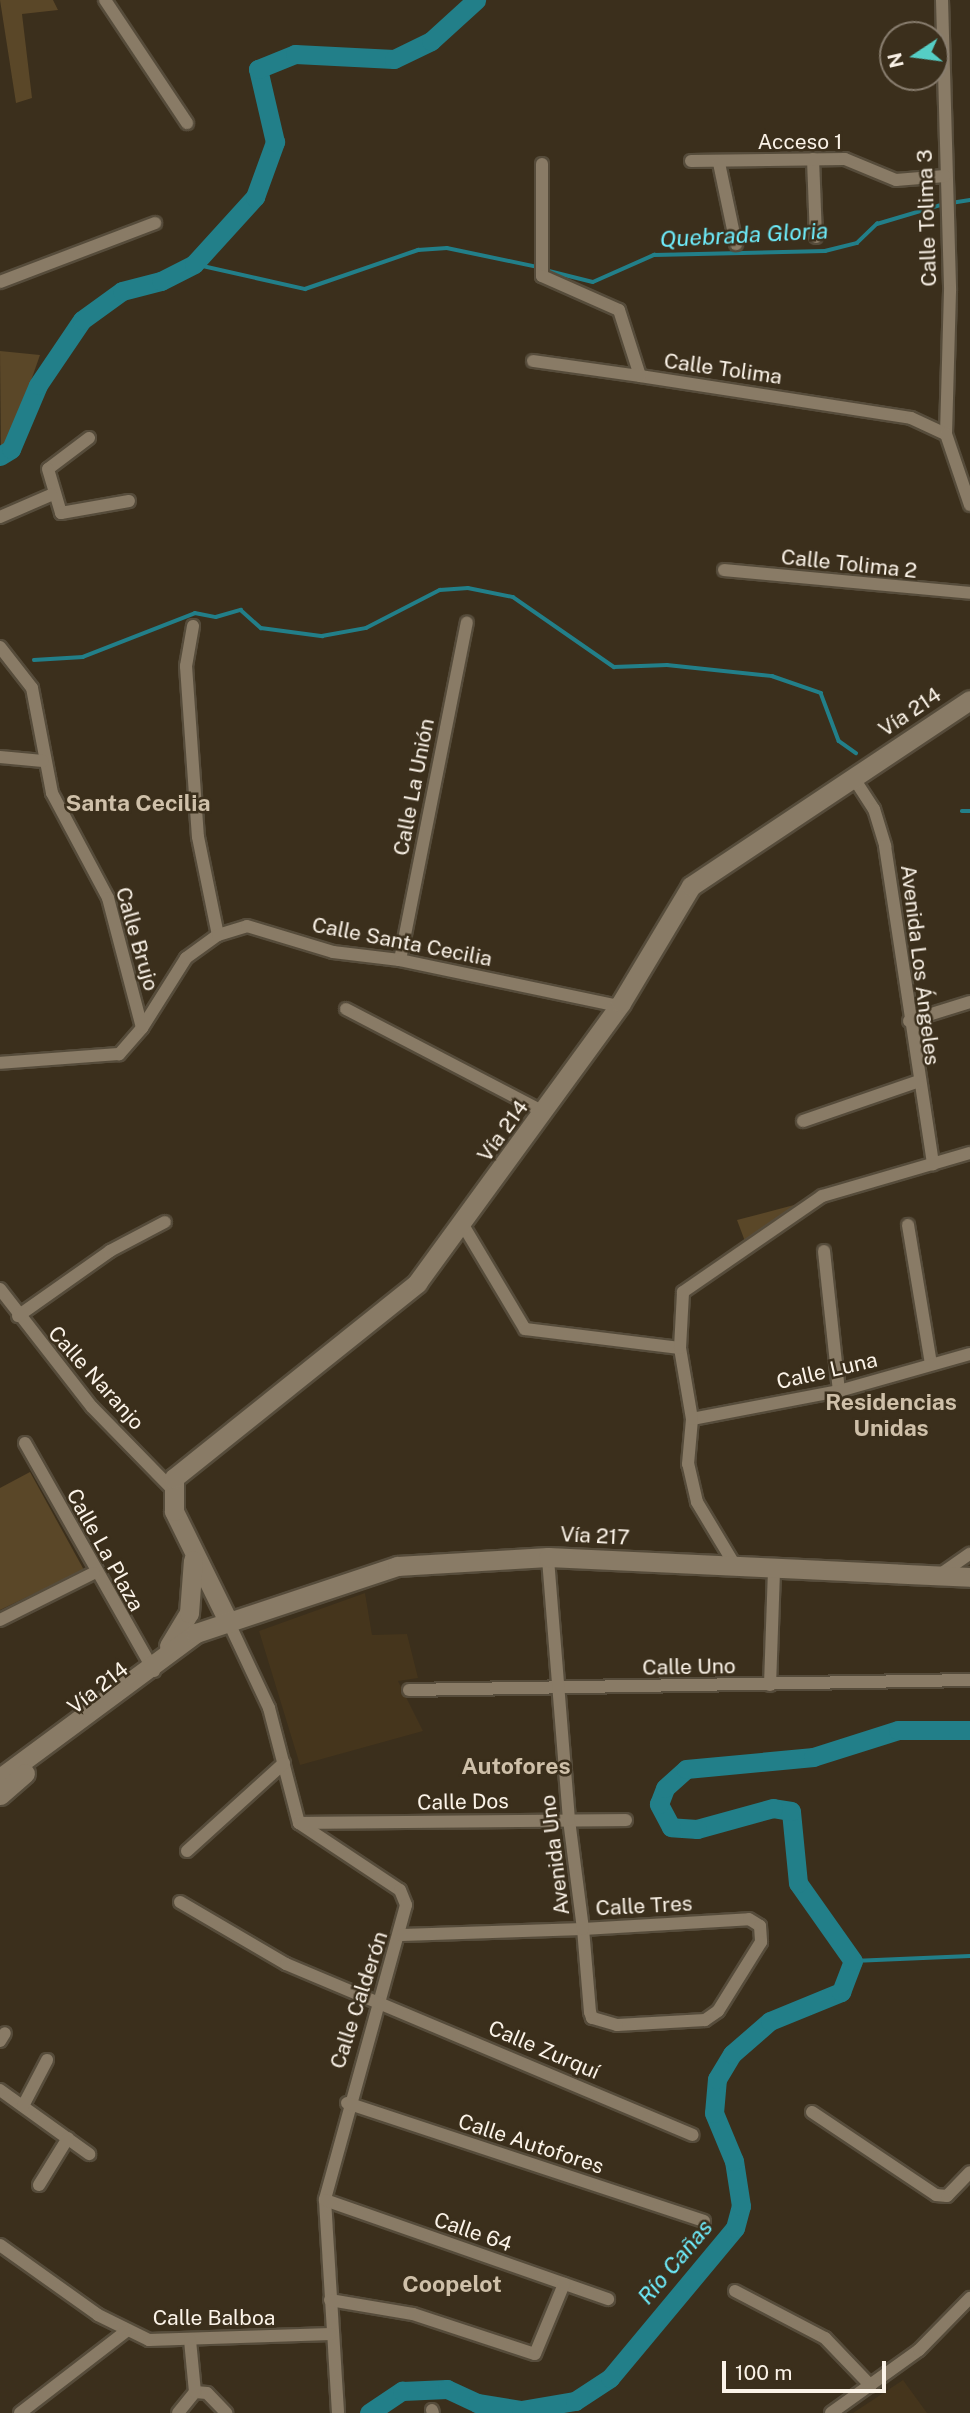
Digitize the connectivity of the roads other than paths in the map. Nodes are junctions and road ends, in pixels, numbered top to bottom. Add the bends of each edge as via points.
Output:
1 (105, 0) edge
2 (942, 0) edge
3 (187, 123) dead end
4 (813, 159) junction
5 (691, 161) dead end
6 (719, 163) junction
7 (542, 164) dead end
8 (945, 177) junction
9 (155, 223) dead end
10 (816, 237) dead end
11 (736, 244) dead end
12 (0, 282) edge
13 (533, 361) dead end
14 (639, 376) junction
15 (946, 434) junction
16 (89, 438) dead end
17 (51, 495) junction
18 (129, 501) dead end
19 (970, 505) edge
20 (0, 517) edge
21 (724, 570) dead end
22 (970, 593) edge
23 (467, 623) dead end
24 (193, 626) dead end
25 (0, 647) edge
26 (970, 700) edge
27 (0, 757) edge
28 (43, 761) junction
29 (853, 777) junction
30 (218, 935) junction
31 (400, 960) junction
32 (970, 1002) edge
33 (619, 1006) junction
34 (346, 1009) dead end
35 (909, 1021) junction
36 (142, 1028) junction
37 (0, 1063) edge
38 (916, 1082) junction
39 (544, 1112) junction
40 (803, 1121) dead end
41 (970, 1153) edge
42 (933, 1164) junction
43 (165, 1222) dead end
44 (463, 1225) junction
45 (908, 1225) dead end
46 (824, 1251) dead end
47 (0, 1289) edge
48 (18, 1316) junction
49 (680, 1348) junction
50 (970, 1354) edge
51 (932, 1364) junction
52 (839, 1391) junction
53 (692, 1419) junction
54 (25, 1443) dead end
55 (170, 1487) junction
56 (193, 1553) junction
57 (970, 1555) edge
58 (548, 1557) junction
59 (736, 1567) junction
60 (774, 1569) junction
61 (94, 1573) junction
62 (938, 1576) junction
63 (970, 1577) edge
64 (0, 1620) edge
65 (229, 1623) junction
66 (166, 1650) junction
67 (152, 1668) junction
68 (970, 1680) edge
69 (770, 1685) junction
70 (557, 1688) junction
71 (409, 1690) dead end
72 (284, 1763) junction
73 (2, 1785) edge
74 (569, 1820) junction
75 (626, 1820) dead end
76 (299, 1823) junction
77 (187, 1851) dead end
78 (180, 1902) dead end
79 (583, 1929) junction
80 (402, 1935) junction
81 (380, 2000) junction
82 (596, 2021) joint
83 (47, 2060) dead end
84 (0, 2090) edge
85 (347, 2103) junction
86 (23, 2106) junction
87 (812, 2112) dead end
88 (693, 2136) dead end
89 (68, 2138) junction
90 (89, 2154) dead end
91 (970, 2172) edge
92 (38, 2185) dead end
93 (325, 2200) junction
94 (704, 2221) dead end
95 (0, 2245) edge
96 (564, 2284) junction
97 (735, 2291) dead end
98 (970, 2298) edge
99 (608, 2299) dead end
100 (330, 2300) junction
101 (125, 2332) junction
102 (331, 2334) junction
103 (190, 2340) junction
104 (871, 2386) junction
105 (195, 2392) junction
106 (20, 2413) edge
107 (178, 2413) edge
108 (226, 2413) edge
109 (338, 2413) edge
110 (831, 2413) edge

1 - 3 street
2 - 8 street, Calle Tolima 3
4 - 6 street, Acceso 1
4 - 8 street, Acceso 1 via 845,159 896,180
4 - 10 street
5 - 6 street, Acceso 1
6 - 11 street
7 - 14 street, Calle Tolima via 542,276 619,310
8 - 15 street, Calle Tolima 3 via 949,220
9 - 12 street via 54,267
13 - 14 street
14 - 15 street, Calle Tolima via 911,418
15 - 19 street
16 - 17 street via 50,466
17 - 18 street via 66,515
17 - 20 street
21 - 22 street, Calle Tolima 2
23 - 31 street, Calle La Unión
24 - 30 street via 186,666 198,837
25 - 28 street, Calle Brujo via 32,688
26 - 29 main road, Vía 214
27 - 28 street
28 - 36 street, Calle Brujo via 67,825 108,898
29 - 33 main road, Vía 214 via 691,886
29 - 35 street, Avenida Los Ángeles via 874,809 885,846
30 - 31 street, Calle Santa Cecilia via 251,926 333,953
30 - 36 street, Calle Santa Cecilia via 180,964
31 - 33 street, Calle Santa Cecilia
32 - 35 street
33 - 39 main road, Vía 214
34 - 39 street
35 - 38 street, Avenida Los Ángeles
36 - 37 street via 119,1054
38 - 40 street
38 - 42 street, Avenida Los Ángeles
39 - 44 main road, Vía 214
41 - 42 street
42 - 49 street via 822,1196 683,1292
43 - 48 street via 110,1251
44 - 49 street via 525,1329
44 - 55 main road, Vía 214 via 386,1314 179,1471
45 - 51 street
46 - 52 street
47 - 48 street, Calle Naranjo
48 - 55 street, Calle Naranjo
49 - 53 street
50 - 51 street, Calle Luna
51 - 52 street, Calle Luna
52 - 53 street, Calle Luna
53 - 59 street via 688,1464 697,1502
54 - 61 street, Calle La Plaza
55 - 56 main road
56 - 65 main road
56 - 66 main road via 189,1613
57 - 62 street
58 - 59 main road, Vía 217
58 - 65 main road, Vía 217 via 397,1566
58 - 70 street, Avenida Uno
59 - 60 main road, Vía 217
60 - 62 main road, Vía 217
60 - 69 street
61 - 64 street
61 - 67 street, Calle La Plaza
62 - 63 main road, Vía 217
65 - 66 main road, Vía 214
65 - 67 main road, Vía 214
65 - 72 street via 256,1674
66 - 67 main road, Vía 214
67 - 73 main road, Vía 214
68 - 69 street, Calle Uno
69 - 70 street, Calle Uno
70 - 71 street, Calle Uno
70 - 74 street, Avenida Uno
72 - 76 street
72 - 77 street
74 - 75 street, Calle Dos
74 - 76 street, Calle Dos
74 - 79 street, Avenida Uno
76 - 80 street, Calle Calderón via 400,1890 406,1905
78 - 81 street, Calle Zurquí via 286,1964
79 - 80 street, Calle Tres
79 - 82 street, Avenida Uno
79 - 82 street, Calle Tres via 749,1919 760,1926 755,1953 705,2020
80 - 81 street, Calle Calderón
81 - 85 street, Calle Calderón
81 - 88 street, Calle Zurquí
83 - 86 street
84 - 86 street
85 - 93 street, Calle Calderón
85 - 94 street, Calle Autofores
86 - 89 street
87 - 91 street via 936,2195 947,2196
89 - 90 street
89 - 92 street
93 - 96 street, Calle 64
93 - 100 street, Calle Calderón
95 - 101 street, Calle Balboa
96 - 99 street, Calle 64
96 - 100 street via 535,2354 414,2314
97 - 104 street via 825,2338
98 - 104 street
100 - 102 street, Calle Calderón
101 - 103 street, Calle Balboa via 149,2340
101 - 106 street
102 - 103 street, Calle Balboa
102 - 109 street, Calle Calderón
103 - 105 street
104 - 110 street
105 - 107 street
105 - 108 street via 207,2393

